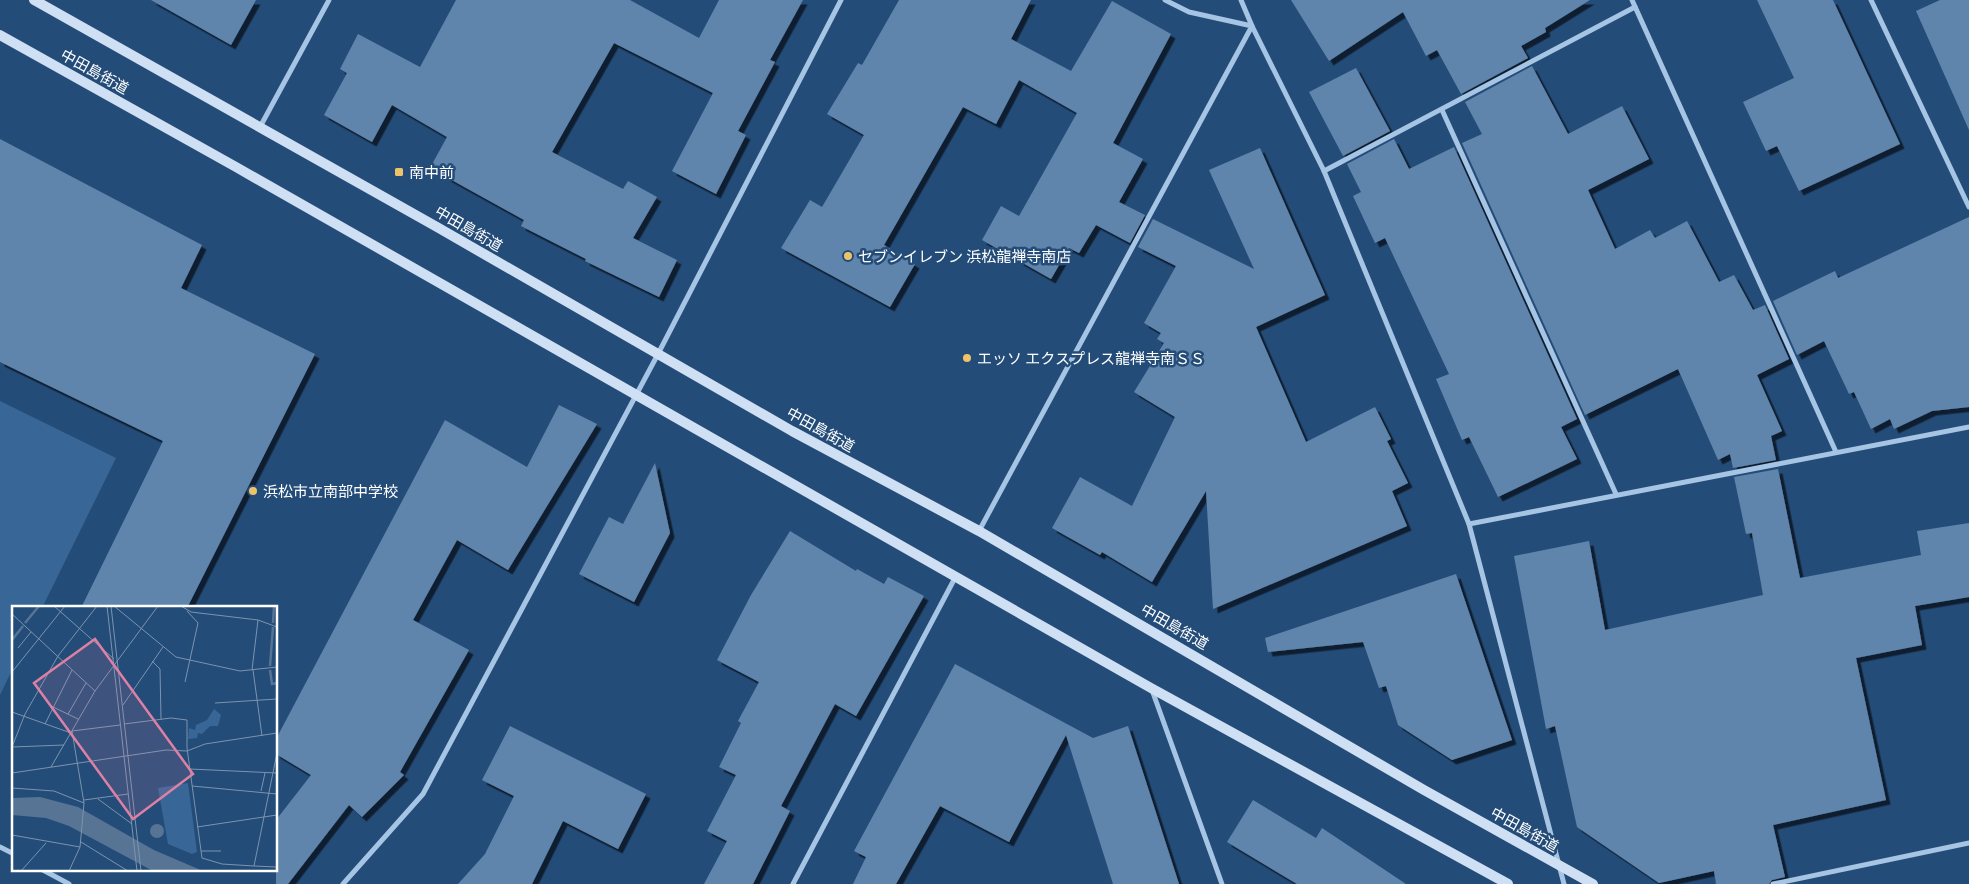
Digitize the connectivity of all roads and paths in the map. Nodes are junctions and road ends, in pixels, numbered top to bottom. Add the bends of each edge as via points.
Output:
1 (34, 0) edge
2 (328, 0) edge
3 (842, 0) edge
4 (1165, 0) edge
5 (1241, 0) edge
6 (1632, 0) edge
7 (1871, 0) edge
8 (1635, 7) junction
9 (1252, 26) junction
10 (0, 35) edge
11 (1442, 110) junction
12 (260, 127) junction
13 (1324, 171) junction
14 (1969, 207) edge
15 (658, 354) junction
16 (636, 394) junction
17 (1969, 426) edge
18 (1836, 452) junction
19 (1616, 494) junction
20 (1469, 524) junction
21 (979, 531) junction
22 (956, 575) junction
23 (1151, 688) junction
24 (1969, 843) edge
25 (0, 847) edge
26 (12, 853) edge
27 (1558, 864) junction
28 (47, 872) edge
29 (69, 884) edge
30 (343, 884) edge
31 (793, 884) edge
32 (1222, 884) edge
33 (1508, 884) edge
34 (1564, 884) edge
35 (1593, 884) edge
36 (1773, 884) edge

1 - 12 street, 中田島街道
2 - 12 street
3 - 15 street
4 - 9 street via 1189,12
5 - 9 street
6 - 8 street
7 - 14 street
8 - 11 street
8 - 18 street
9 - 13 street
9 - 21 street
10 - 16 street, 中田島街道
11 - 13 street
11 - 19 street
12 - 15 street, 中田島街道
13 - 20 street
15 - 16 street
15 - 21 street, 中田島街道 via 792,431
16 - 22 street, 中田島街道
16 - 30 street via 422,794
17 - 18 street
18 - 19 street
19 - 20 street
20 - 27 street
21 - 27 street, 中田島街道 via 1424,790
22 - 23 street, 中田島街道
22 - 31 street
23 - 32 street
23 - 33 street, 中田島街道
24 - 36 street
25 - 26 street
27 - 34 street
27 - 35 street, 中田島街道
28 - 29 street

